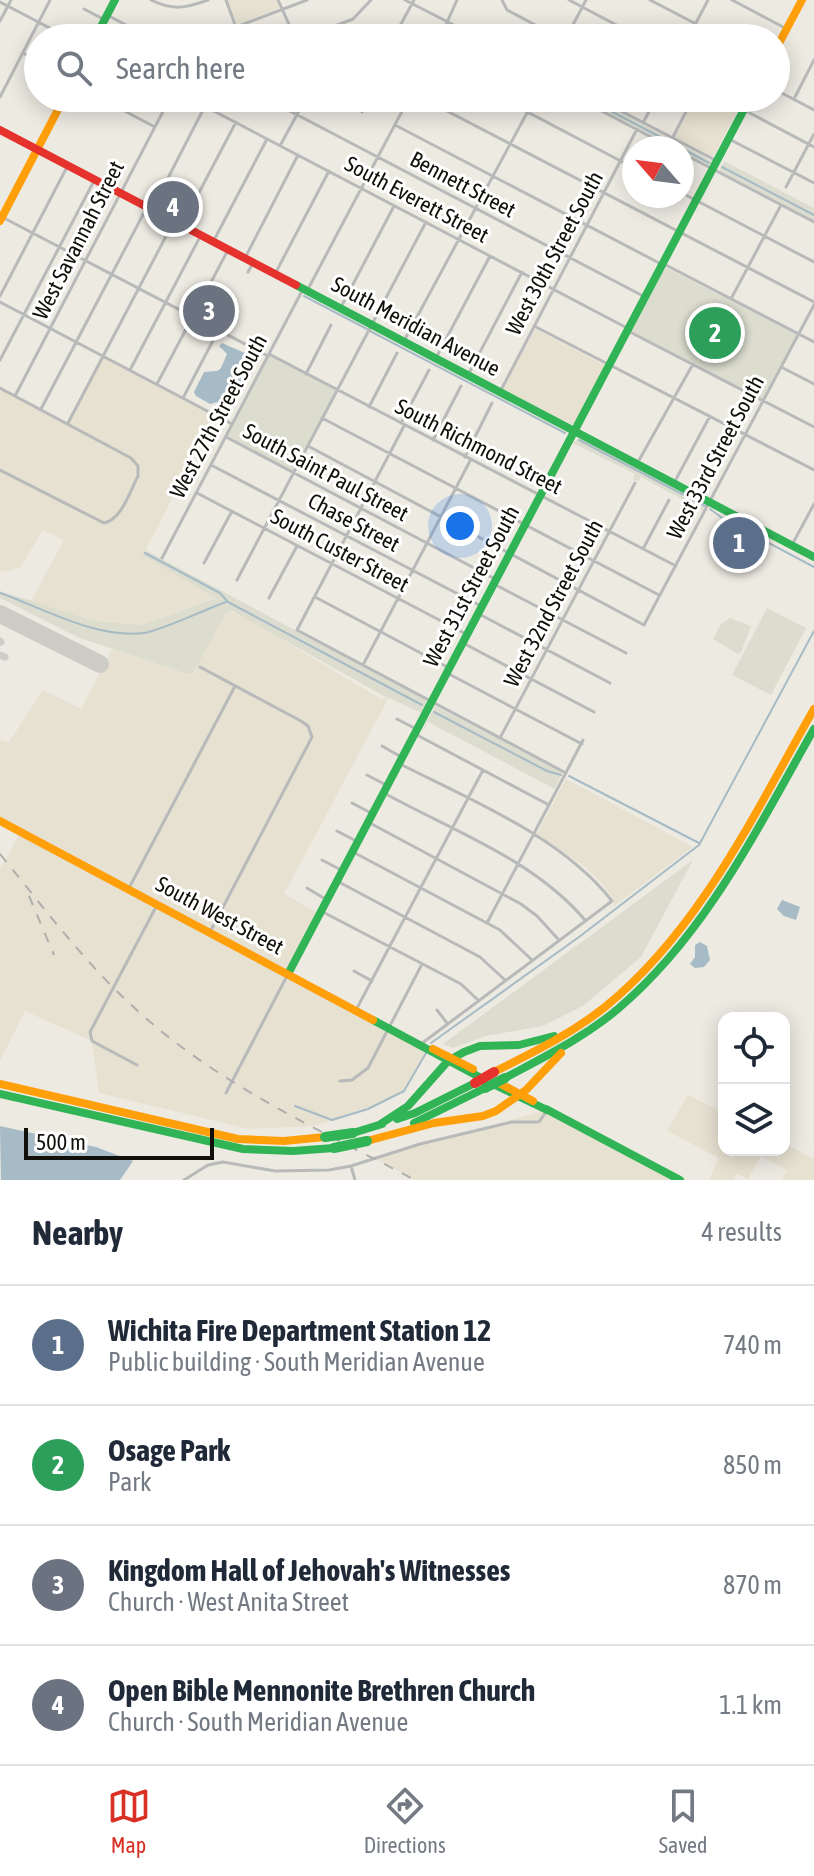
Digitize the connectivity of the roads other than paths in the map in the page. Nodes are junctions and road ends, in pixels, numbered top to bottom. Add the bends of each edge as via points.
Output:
1 (11, 0) edge
2 (50, 0) edge
3 (115, 0) edge
4 (151, 0) edge
5 (208, 0) edge
6 (226, 0) edge
7 (278, 0) edge
8 (307, 0) edge
9 (371, 0) edge
10 (405, 0) edge
11 (457, 0) edge
12 (569, 0) edge
13 (586, 0) edge
14 (650, 0) edge
15 (708, 0) edge
16 (732, 0) edge
17 (802, 0) edge
18 (502, 1) edge
19 (0, 2) edge
20 (413, 2) edge
21 (8, 6) junction
22 (582, 7) junction
23 (84, 9) dead end
24 (282, 9) junction
25 (106, 17) junction
26 (0, 21) edge
27 (446, 21) junction
28 (39, 22) junction
29 (43, 24) edge
30 (102, 24) edge
31 (121, 24) edge
32 (235, 24) edge
33 (244, 24) edge
34 (289, 24) edge
35 (340, 24) edge
36 (400, 24) edge
37 (445, 24) edge
38 (452, 24) edge
39 (534, 24) edge
40 (573, 24) edge
41 (614, 24) edge
42 (696, 24) joint
43 (778, 24) edge
44 (790, 24) edge
45 (23, 53) edge
46 (814, 60) edge
47 (813, 66) edge
48 (0, 97) edge
49 (790, 97) edge
50 (794, 99) junction
51 (814, 110) edge
52 (57, 112) edge
53 (127, 112) edge
54 (163, 112) edge
55 (202, 112) edge
56 (217, 112) edge
57 (291, 112) edge
58 (299, 112) edge
59 (402, 112) edge
60 (449, 112) edge
61 (528, 112) joint
62 (604, 112) edge
63 (622, 112) edge
64 (649, 112) edge
65 (686, 112) edge
66 (743, 112) edge
67 (748, 112) edge
68 (297, 115) junction
69 (236, 122) junction
70 (643, 123) junction
71 (395, 125) junction
72 (155, 127) junction
73 (637, 129) junction
74 (0, 130) edge
75 (814, 134) edge
76 (650, 136) edge
77 (669, 136) edge
78 (674, 136) edge
79 (267, 139) junction
80 (729, 139) junction
81 (511, 144) junction
82 (809, 144) junction
83 (280, 145) junction
84 (814, 147) edge
85 (37, 149) junction
86 (694, 149) edge
87 (298, 155) junction
88 (378, 157) junction
89 (694, 158) edge
90 (621, 161) junction
91 (68, 165) junction
92 (715, 166) junction
93 (329, 171) junction
94 (794, 173) junction
95 (494, 177) junction
96 (95, 179) junction
97 (814, 183) edge
98 (786, 187) dead end
99 (362, 188) junction
100 (121, 193) junction
101 (604, 193) junction
102 (694, 199) edge
103 (697, 201) junction
104 (781, 205) junction
105 (394, 206) junction
106 (149, 208) junction
107 (477, 209) junction
108 (1, 219) edge
109 (426, 222) junction
110 (814, 222) edge
111 (178, 224) junction
112 (587, 226) junction
113 (33, 233) junction
114 (680, 233) junction
115 (201, 235) junction
116 (764, 236) junction
117 (458, 239) junction
118 (213, 242) junction
119 (59, 247) junction
120 (228, 250) junction
121 (490, 256) junction
122 (570, 258) junction
123 (86, 261) junction
124 (814, 262) edge
125 (249, 264) junction
126 (663, 264) junction
127 (748, 268) junction
128 (522, 272) junction
129 (112, 275) junction
130 (275, 275) junction
131 (139, 289) junction
132 (553, 289) junction
133 (305, 290) junction
134 (646, 297) junction
135 (0, 299) edge
136 (731, 299) junction
137 (165, 303) junction
138 (814, 303) edge
139 (340, 309) junction
140 (24, 314) junction
141 (192, 316) junction
142 (331, 325) dead end
143 (372, 325) junction
144 (534, 326) junction
145 (50, 328) junction
146 (629, 330) junction
147 (218, 331) junction
148 (799, 334) junction
149 (77, 342) junction
150 (404, 342) junction
151 (814, 342) edge
152 (397, 353) dead end
153 (268, 355) junction
154 (103, 356) junction
155 (436, 359) junction
156 (0, 360) edge
157 (693, 364) junction
158 (610, 365) junction
159 (781, 367) junction
160 (130, 370) junction
161 (429, 370) dead end
162 (306, 374) junction
163 (468, 375) junction
164 (157, 384) junction
165 (814, 384) edge
166 (461, 386) dead end
167 (0, 388) edge
168 (337, 390) junction
169 (499, 392) junction
170 (15, 396) junction
171 (183, 398) junction
172 (675, 398) junction
173 (763, 400) junction
174 (492, 403) dead end
175 (369, 407) junction
176 (41, 410) junction
177 (710, 416) junction
178 (322, 418) junction
179 (68, 424) junction
180 (232, 424) junction
181 (402, 425) junction
182 (814, 427) edge
183 (575, 432) junction
184 (745, 434) junction
185 (226, 437) junction
186 (432, 440) junction
187 (308, 446) junction
188 (390, 453) junction
189 (464, 457) junction
190 (470, 461) junction
191 (637, 464) junction
192 (211, 465) junction
193 (814, 469) edge
194 (0, 470) edge
195 (293, 473) junction
196 (376, 481) junction
197 (635, 483) dead end
198 (674, 483) junction
199 (456, 488) junction
200 (197, 493) junction
201 (541, 497) junction
202 (669, 500) dead end
203 (279, 501) junction
204 (710, 502) junction
205 (814, 504) edge
206 (361, 509) junction
207 (232, 511) junction
208 (441, 516) junction
209 (526, 525) junction
210 (264, 528) junction
211 (609, 532) junction
212 (347, 536) junction
213 (427, 543) junction
214 (792, 545) junction
215 (297, 546) junction
216 (643, 549) junction
217 (511, 553) junction
218 (814, 557) edge
219 (162, 558) dead end
220 (594, 561) junction
221 (204, 563) dead end
222 (332, 564) junction
223 (676, 566) junction
224 (413, 571) junction
225 (237, 580) dead end
226 (496, 582) junction
227 (578, 591) junction
228 (660, 595) junction
229 (315, 597) junction
230 (269, 598) dead end
231 (398, 599) junction
232 (480, 610) junction
233 (563, 620) junction
234 (381, 632) junction
235 (465, 639) junction
236 (547, 650) junction
237 (626, 653) dead end
238 (363, 665) junction
239 (200, 667) dead end
240 (449, 671) junction
241 (531, 679) junction
242 (610, 683) dead end
243 (235, 686) junction
244 (432, 702) junction
245 (516, 709) junction
246 (814, 709) edge
247 (594, 712) dead end
248 (397, 719) dead end
249 (814, 729) edge
250 (416, 732) junction
251 (500, 738) junction
252 (382, 746) dead end
253 (401, 761) junction
254 (483, 770) junction
255 (566, 773) junction
256 (367, 775) dead end
257 (386, 789) junction
258 (468, 799) junction
259 (352, 803) dead end
260 (549, 805) junction
261 (371, 818) junction
262 (0, 821) edge
263 (452, 829) junction
264 (337, 831) dead end
265 (534, 834) junction
266 (355, 847) junction
267 (436, 859) junction
268 (322, 860) dead end
269 (518, 864) junction
270 (343, 871) junction
271 (337, 881) junction
272 (307, 888) dead end
273 (420, 888) junction
274 (128, 889) junction
275 (503, 893) junction
276 (327, 900) junction
277 (157, 904) junction
278 (321, 911) junction
279 (405, 917) junction
280 (585, 920) junction
281 (487, 923) junction
282 (210, 932) junction
283 (558, 940) junction
284 (390, 947) junction
285 (532, 960) junction
286 (422, 964) junction
287 (354, 971) dead end
288 (288, 974) junction
289 (505, 980) junction
290 (372, 981) junction
291 (478, 1000) junction
292 (356, 1010) junction
293 (437, 1010) dead end
294 (607, 1018) junction
295 (588, 1019) junction
296 (447, 1023) junction
297 (389, 1028) junction
298 (421, 1044) junction
299 (450, 1060) junction
300 (137, 1065) dead end
301 (500, 1075) junction
302 (340, 1081) dead end
303 (0, 1084) edge
304 (480, 1085) junction
305 (226, 1093) dead end
306 (0, 1094) edge
307 (518, 1095) junction
308 (547, 1110) junction
309 (379, 1125) junction
310 (383, 1136) junction
311 (351, 1166) junction
312 (184, 1180) edge
313 (355, 1180) edge
314 (680, 1180) edge

1 - 21 street
2 - 28 street
3 - 25 main road
4 - 5 street via 178,9
6 - 32 street
7 - 24 street
8 - 24 street
9 - 35 street
10 - 20 street
11 - 27 street
12 - 22 street
13 - 22 street
14 - 42 street
15 - 42 street
16 - 43 street
17 - 44 main road
18 - 39 street via 507,10
19 - 21 street
20 - 27 street
20 - 36 street
21 - 26 street
21 - 28 street
22 - 40 street
22 - 41 street
23 - 25 street
24 - 33 street
24 - 34 street
25 - 30 main road
25 - 31 street
27 - 37 street
27 - 38 street
28 - 29 street
45 - 48 street
46 - 47 street
47 - 50 street
49 - 50 street
50 - 51 street
52 - 85 main road
53 - 72 street
54 - 72 street, West Savannah Street
55 - 106 street
56 - 69 street, South Everett Street
57 - 68 street, Bennett Street
58 - 68 street
59 - 71 street, West 27th Street South
60 - 81 street
61 - 81 street
61 - 90 street
62 - 73 street
63 - 70 street
64 - 70 street
65 - 78 street
66 - 80 main road, West 31st Street South
67 - 82 street
68 - 83 street
68 - 88 street, Bennett Street
69 - 79 street, South Everett Street
69 - 111 street
70 - 77 street
71 - 88 street, West 27th Street South
71 - 95 street
72 - 100 street, West Savannah Street
73 - 76 street
73 - 90 street, West 30th Street South
74 - 85 main road, South Meridian Avenue
75 - 82 street
79 - 83 street, South Everett Street
79 - 118 street
80 - 92 main road, West 31st Street South
80 - 94 street
81 - 95 street
81 - 101 street
82 - 84 street
82 - 94 street
83 - 87 street, South Everett Street
85 - 91 main road, South Meridian Avenue
85 - 108 main road
86 - 92 street
87 - 93 street, South Everett Street
87 - 125 street
88 - 99 street, West 27th Street South
88 - 107 street, Bennett Street
89 - 92 street
90 - 101 street, West 30th Street South
91 - 96 main road, South Meridian Avenue
91 - 113 street
92 - 103 main road, West 31st Street South
92 - 104 street
93 - 99 street, South Everett Street
93 - 130 street
94 - 97 street
94 - 98 street
95 - 107 street
95 - 112 street
96 - 100 main road, South Meridian Avenue
96 - 119 street
99 - 105 street, South Everett Street
99 - 133 street, West 27th Street South
100 - 106 main road, South Meridian Avenue
100 - 123 street, West Savannah Street
101 - 112 street, West 30th Street South
101 - 114 street
102 - 103 street
103 - 114 main road, West 31st Street South
103 - 116 street
104 - 110 street
104 - 116 street
105 - 109 street, South Everett Street
105 - 139 street
106 - 111 main road, South Meridian Avenue
106 - 129 street
107 - 117 street
107 - 122 street, Bennett Street
108 - 113 street, South Richmond Street
109 - 117 street, South Everett Street
109 - 143 street
111 - 115 main road, South Meridian Avenue
111 - 131 street
112 - 122 street, West 30th Street South
112 - 126 street
113 - 119 street, South Richmond Street
113 - 135 street
114 - 126 main road, West 31st Street South
114 - 127 street
115 - 118 main road, South Meridian Avenue
115 - 137 street
116 - 124 street
116 - 127 street
117 - 121 street, South Everett Street
117 - 150 street
118 - 120 main road, South Meridian Avenue
119 - 123 street, South Richmond Street
119 - 140 street
120 - 125 main road, South Meridian Avenue
120 - 141 street
121 - 128 street, South Everett Street
121 - 155 street
122 - 132 street, West 30th Street South
122 - 134 street, Bennett Street
123 - 129 street, South Richmond Street
123 - 145 street, West Savannah Street
125 - 130 main road, South Meridian Avenue
126 - 134 main road, West 31st Street South
126 - 136 street
127 - 136 street
127 - 138 street
128 - 132 street, South Everett Street
128 - 163 street
129 - 131 street, South Richmond Street
129 - 149 street
130 - 133 main road, South Meridian Avenue
131 - 137 street, South Richmond Street
131 - 154 street
132 - 144 street, West 30th Street South
132 - 146 street, South Everett Street
133 - 139 main road, South Meridian Avenue
133 - 153 street, West 27th Street South
134 - 146 main road, West 31st Street South
135 - 140 street, South Saint Paul Street
136 - 148 street
137 - 141 street, South Richmond Street
137 - 160 street
138 - 148 street, West 33rd Street South
139 - 143 main road, South Meridian Avenue
140 - 145 street, South Saint Paul Street
140 - 156 street
141 - 147 street, South Richmond Street
141 - 164 street
142 - 162 street
143 - 150 main road, South Meridian Avenue
143 - 168 street
144 - 158 street
144 - 169 street, West 30th Street South
145 - 149 street, South Saint Paul Street
145 - 170 street, West Savannah Street
146 - 157 street, South Everett Street
146 - 158 main road, West 31st Street South
147 - 153 street, South Richmond Street
147 - 171 street
148 - 151 street
148 - 159 street, West 33rd Street South
149 - 154 street, South Saint Paul Street
149 - 176 street
150 - 155 main road, South Meridian Avenue
152 - 175 street
153 - 162 street, South Richmond Street
153 - 180 street, West 27th Street South
154 - 160 street, South Saint Paul Street
154 - 179 street
155 - 163 main road, South Meridian Avenue
157 - 172 street
157 - 173 street, South Everett Street
158 - 172 street
158 - 183 main road, West 31st Street South
159 - 165 street
159 - 173 street, West 33rd Street South
160 - 164 street, South Saint Paul Street
161 - 181 street
162 - 168 street, South Richmond Street
163 - 169 main road, South Meridian Avenue
164 - 171 street, South Saint Paul Street
166 - 186 street
167 - 170 street
168 - 175 street, South Richmond Street
168 - 178 street
169 - 183 main road, South Meridian Avenue
170 - 176 street
171 - 180 street, South Saint Paul Street
172 - 177 street
172 - 191 street
173 - 182 street, South Everett Street
173 - 184 street, West 33rd Street South
174 - 189 street
175 - 181 street, South Richmond Street
176 - 179 street
177 - 184 street
177 - 198 street
178 - 187 street
178 - 188 street
179 - 194 street via 137,465 138,476 109,523 97,522
180 - 185 street, West 27th Street South
181 - 186 street, South Richmond Street
181 - 188 street
183 - 191 main road, South Meridian Avenue
183 - 201 main road, West 31st Street South
184 - 193 street
184 - 204 street, West 33rd Street South
185 - 192 street, West 27th Street South
185 - 195 street, South Saint Paul Street
186 - 189 street, South Richmond Street
187 - 195 street
187 - 196 street
188 - 196 street
188 - 199 street
189 - 190 street, South Richmond Street
190 - 199 street
190 - 201 street, South Richmond Street
191 - 198 main road, South Meridian Avenue
192 - 200 street, West 27th Street South
192 - 203 street, Chase Street
195 - 203 street
195 - 206 street, South Saint Paul Street
196 - 206 street
196 - 208 street
197 - 211 street, West 32nd Street South
198 - 204 main road, South Meridian Avenue
199 - 208 street
199 - 209 street
200 - 207 street, South Custer Street
200 - 219 street, West 27th Street South
201 - 209 main road, West 31st Street South
201 - 211 street, South Richmond Street
202 - 216 street
203 - 210 street
203 - 212 street, Chase Street
204 - 214 main road, South Meridian Avenue
204 - 223 street, West 33rd Street South
205 - 214 street
206 - 212 street
206 - 213 street, South Saint Paul Street
207 - 210 street, South Custer Street
207 - 221 street
208 - 213 street
208 - 217 street
209 - 217 main road, West 31st Street South
209 - 220 street
210 - 215 street, South Custer Street
210 - 225 street
211 - 216 street, South Richmond Street
211 - 220 street, West 32nd Street South
212 - 222 street
212 - 224 street, Chase Street
213 - 224 street
213 - 226 street, South Saint Paul Street
214 - 218 main road, South Meridian Avenue
215 - 222 street, South Custer Street
215 - 230 street
216 - 223 street, South Richmond Street
217 - 226 main road, West 31st Street South
217 - 227 street
220 - 227 street, West 32nd Street South
220 - 228 street
222 - 229 street
222 - 231 street, South Custer Street
223 - 228 street, West 33rd Street South
224 - 231 street
224 - 232 street, Chase Street
226 - 232 main road, West 31st Street South
226 - 233 street, South Saint Paul Street
227 - 228 street, West 33rd Street South via 644,625
227 - 233 street, West 32nd Street South
229 - 234 street
229 - 238 street via 297,630
231 - 234 street
231 - 235 street, South Custer Street
232 - 235 main road, West 31st Street South
232 - 236 street, Chase Street
233 - 236 street, West 32nd Street South
233 - 237 street, South Saint Paul Street
234 - 238 street
234 - 240 street
235 - 240 main road, West 31st Street South
235 - 241 street, South Custer Street
236 - 241 street, West 32nd Street South
236 - 242 street, Chase Street
238 - 244 street
239 - 243 street
240 - 244 main road, West 31st Street South
240 - 245 street
241 - 245 street, West 32nd Street South
241 - 247 street, South Custer Street
243 - 274 street
243 - 282 street via 300,721 311,731 310,744
244 - 250 main road, West 31st Street South
244 - 251 street
245 - 251 street, West 32nd Street South
245 - 255 street via 583,742
246 - 295 main road via 683,928 636,979
248 - 250 street
249 - 294 main road via 693,930
250 - 253 main road, West 31st Street South
250 - 254 street
251 - 255 street
252 - 253 street
253 - 257 main road, West 31st Street South
253 - 258 street
254 - 258 street
254 - 260 street
255 - 260 street
256 - 257 street
257 - 261 main road, West 31st Street South
257 - 263 street
258 - 263 street
258 - 265 street
259 - 261 street
260 - 265 street
261 - 266 main road, West 31st Street South
261 - 267 street
262 - 274 main road, South West Street
263 - 267 street
263 - 269 street
264 - 266 street
265 - 269 street
265 - 280 street via 575,861 612,901
266 - 270 main road, West 31st Street South
266 - 273 street
267 - 273 street
267 - 275 street
268 - 270 street
269 - 275 street
269 - 280 street via 551,885
270 - 271 main road, West 31st Street South
271 - 276 main road, West 31st Street South
271 - 279 street
272 - 276 street
273 - 279 street
273 - 281 street
274 - 277 main road, South West Street
275 - 281 street
275 - 283 street via 532,912
276 - 278 main road, West 31st Street South
277 - 282 main road, South West Street
277 - 300 street via 89,1036
278 - 284 street
278 - 288 main road, West 31st Street South
279 - 284 street
279 - 289 street via 482,958
280 - 283 street
281 - 285 street
282 - 288 main road, South West Street
283 - 285 street
284 - 286 street
284 - 290 street
285 - 289 street
286 - 291 street
286 - 297 street
287 - 290 street
288 - 292 main road, South West Street
288 - 305 street, West 31st Street South
289 - 291 street
290 - 292 street
291 - 296 street
292 - 297 main road, South West Street
293 - 296 street
294 - 301 main road
294 - 307 main road
295 - 299 main road via 543,1040 480,1046
295 - 301 main road
296 - 298 street
297 - 298 main road, South West Street
297 - 302 street via 363,1074
298 - 299 main road, South West Street
299 - 307 main road, South West Street
299 - 309 main road via 414,1101
301 - 304 main road, bridge
303 - 309 main road, bridge via 238,1139 294,1141
304 - 309 main road
304 - 310 main road
306 - 310 main road, bridge via 243,1149 334,1148
307 - 308 main road, South West Street
307 - 310 main road via 483,1116
308 - 311 street via 539,1122 512,1122
308 - 314 main road, South West Street
311 - 312 street via 296,1172 223,1162
311 - 313 street

